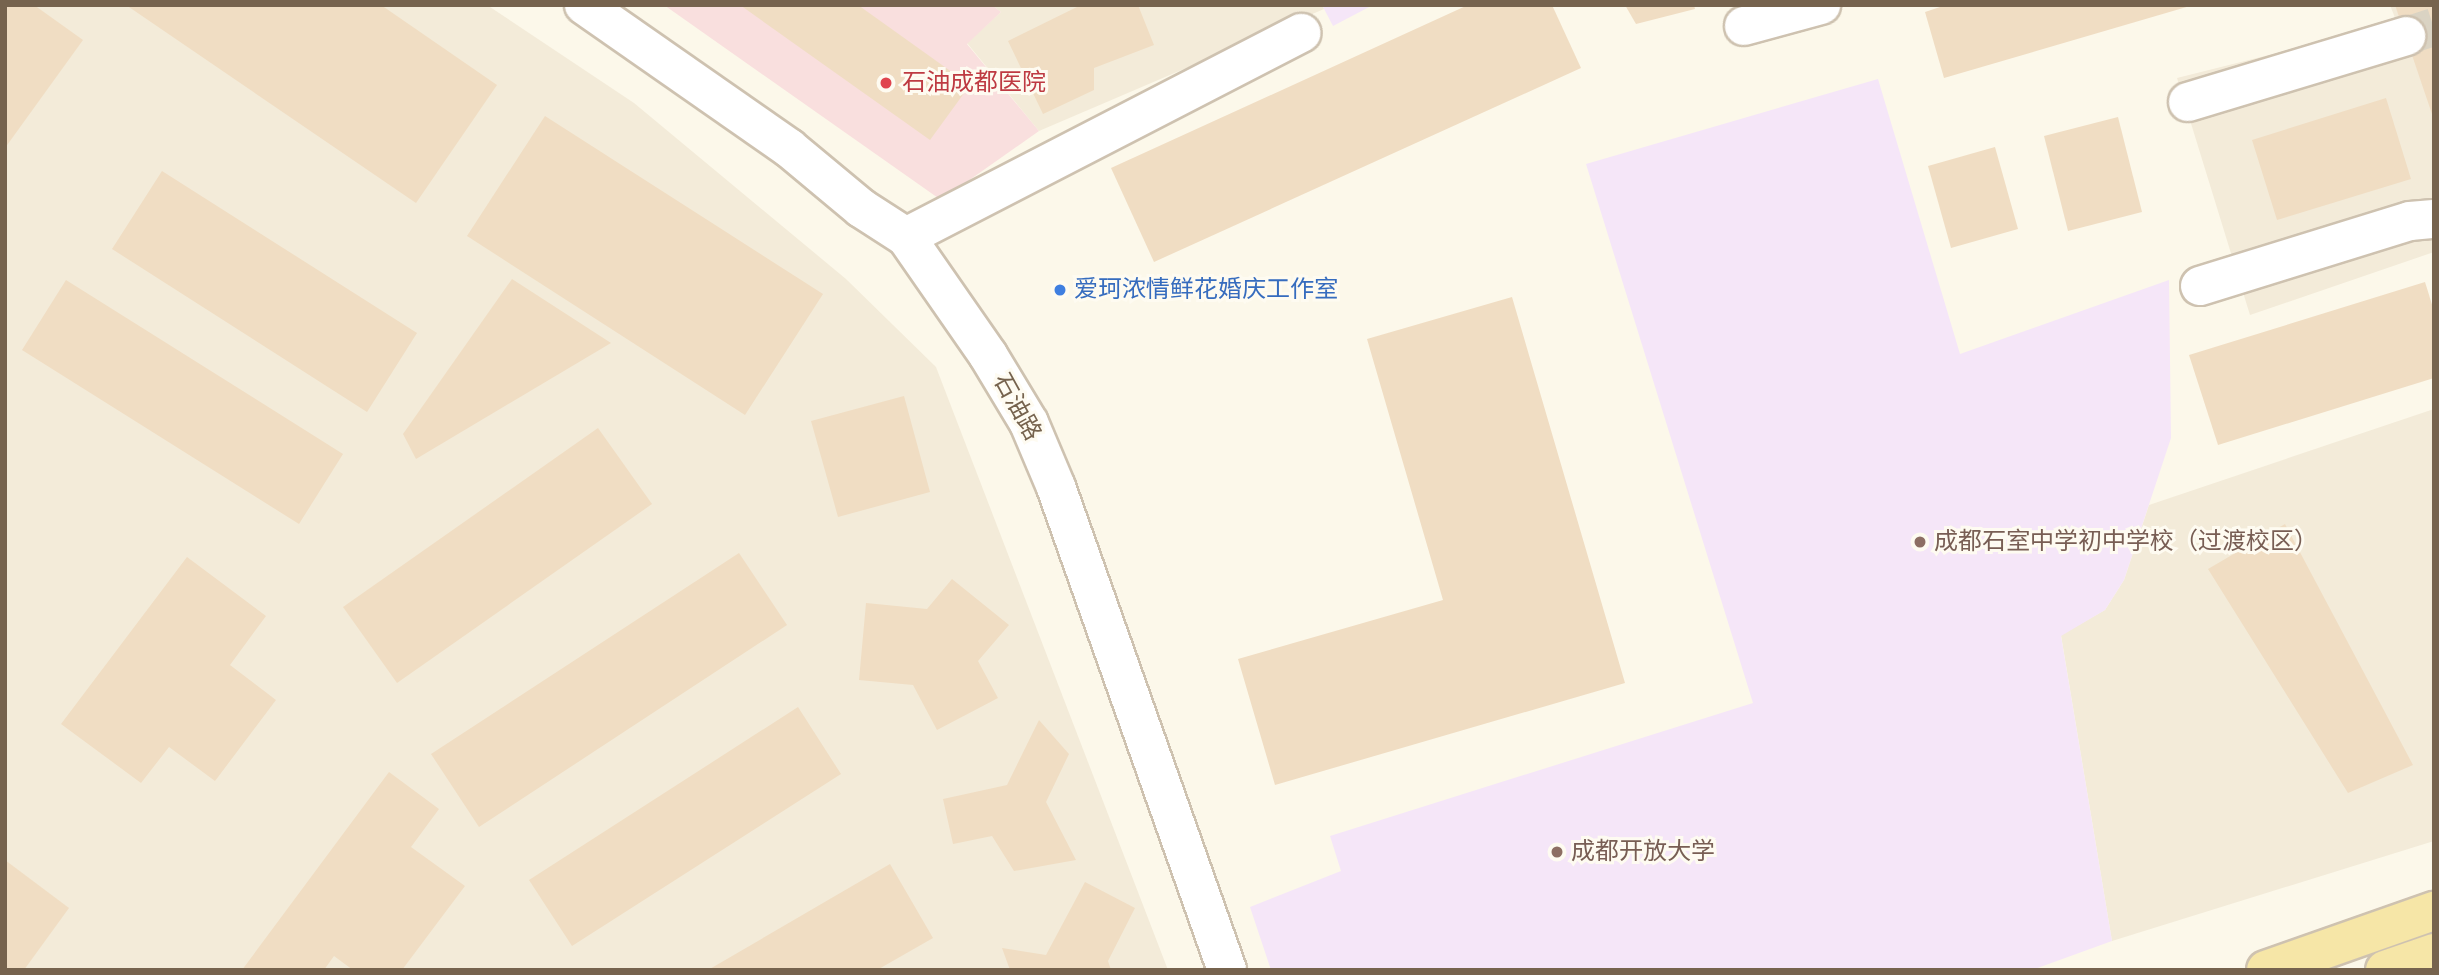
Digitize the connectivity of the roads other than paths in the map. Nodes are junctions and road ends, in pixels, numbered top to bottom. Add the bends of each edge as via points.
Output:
1 (584, 5) edge
2 (1821, 5) edge
3 (1744, 26) dead end
4 (1302, 33) dead end
5 (2406, 36) tunnel mouth
6 (2188, 102) dead end
7 (2434, 219) edge
8 (906, 237) junction
9 (2200, 286) dead end
10 (2434, 911) edge
11 (2434, 953) edge
12 (1227, 970) edge
13 (2266, 970) edge
14 (2385, 970) edge

1 - 8 street, 石油路 via 789,148 861,208
2 - 3 street
4 - 8 street
5 - 6 street
7 - 9 street via 2410,221
8 - 12 street, 石油路 via 1029,423 1056,487
10 - 13 main road
11 - 14 main road

